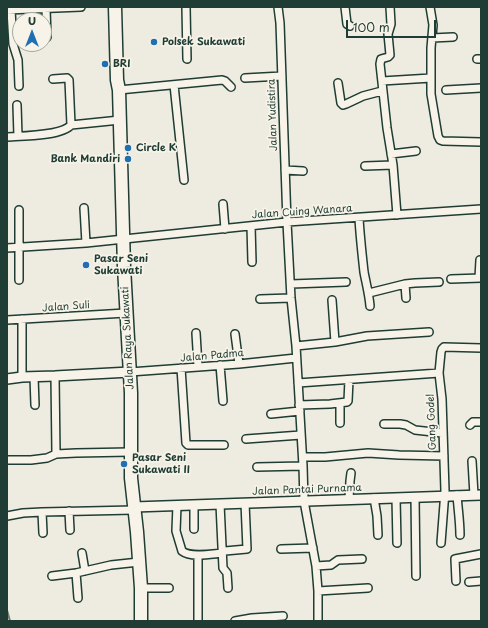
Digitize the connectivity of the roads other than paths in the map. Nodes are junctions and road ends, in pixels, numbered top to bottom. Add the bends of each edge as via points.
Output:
1 (82, 7) edge
2 (115, 7) edge
3 (186, 7) edge
4 (278, 7) edge
5 (345, 7) edge
6 (390, 7) edge
7 (430, 7) edge
8 (46, 9) junction
9 (9, 10) edge
10 (46, 12) edge
11 (350, 26) dead end
12 (453, 37) dead end
13 (432, 38) junction
14 (187, 59) dead end
15 (282, 76) junction
16 (245, 78) dead end
17 (431, 78) junction
18 (53, 79) dead end
19 (382, 81) junction
20 (338, 83) dead end
21 (174, 85) junction
22 (19, 86) dead end
23 (231, 87) dead end
24 (481, 88) edge
25 (119, 90) junction
26 (446, 90) dead end
27 (382, 91) junction
28 (17, 104) dead end
29 (120, 120) junction
30 (71, 125) junction
31 (18, 136) junction
32 (7, 137) edge
33 (481, 142) edge
34 (416, 151) dead end
35 (391, 154) junction
36 (393, 165) junction
37 (365, 166) dead end
38 (285, 170) junction
39 (303, 171) dead end
40 (184, 180) dead end
41 (223, 204) dead end
42 (84, 208) dead end
43 (19, 210) dead end
44 (481, 210) edge
45 (397, 215) junction
46 (359, 218) junction
47 (287, 222) junction
48 (251, 226) junction
49 (225, 229) junction
50 (124, 239) junction
51 (86, 243) junction
52 (19, 246) junction
53 (7, 248) edge
54 (480, 260) dead end
55 (252, 262) dead end
56 (480, 278) edge
57 (451, 279) dead end
58 (19, 280) dead end
59 (346, 282) dead end
60 (439, 282) dead end
61 (291, 284) junction
62 (405, 284) junction
63 (369, 293) junction
64 (291, 298) junction
65 (406, 298) dead end
66 (260, 299) dead end
67 (332, 300) dead end
68 (370, 306) dead end
69 (126, 313) junction
70 (22, 319) junction
71 (7, 320) edge
72 (429, 332) dead end
73 (196, 333) dead end
74 (235, 334) dead end
75 (335, 342) junction
76 (296, 346) junction
77 (481, 348) edge
78 (296, 358) junction
79 (239, 364) junction
80 (220, 365) junction
81 (198, 366) junction
82 (181, 368) junction
83 (130, 372) junction
84 (439, 373) junction
85 (55, 376) junction
86 (22, 377) junction
87 (34, 377) junction
88 (7, 379) edge
89 (349, 380) junction
90 (298, 383) junction
91 (223, 402) dead end
92 (340, 403) junction
93 (35, 405) dead end
94 (300, 408) junction
95 (271, 414) dead end
96 (481, 422) edge
97 (340, 423) dead end
98 (384, 424) dead end
99 (470, 425) dead end
100 (442, 433) junction
101 (301, 435) junction
102 (246, 439) dead end
103 (224, 445) dead end
104 (130, 452) junction
105 (56, 454) junction
106 (444, 456) junction
107 (303, 457) junction
108 (7, 460) edge
109 (472, 461) dead end
110 (303, 466) junction
111 (257, 467) dead end
112 (351, 473) dead end
113 (457, 495) junction
114 (478, 495) edge
115 (444, 496) junction
116 (415, 497) junction
117 (374, 498) junction
118 (396, 498) junction
119 (350, 499) junction
120 (304, 501) junction
121 (245, 503) junction
122 (220, 504) junction
123 (177, 505) junction
124 (194, 505) junction
125 (134, 508) junction
126 (69, 511) junction
127 (42, 512) junction
128 (7, 516) edge
129 (70, 530) dead end
130 (194, 530) dead end
131 (43, 533) dead end
132 (378, 534) dead end
133 (460, 535) dead end
134 (397, 543) dead end
135 (441, 543) dead end
136 (313, 548) junction
137 (282, 549) dead end
138 (82, 553) dead end
139 (222, 553) junction
140 (481, 554) edge
141 (198, 555) junction
142 (362, 559) dead end
143 (139, 562) junction
144 (316, 566) junction
145 (86, 571) junction
146 (76, 573) junction
147 (52, 576) dead end
148 (416, 576) dead end
149 (456, 581) dead end
150 (481, 581) edge
151 (469, 582) dead end
152 (141, 588) junction
153 (169, 588) dead end
154 (228, 588) dead end
155 (368, 588) dead end
156 (318, 591) junction
157 (78, 598) dead end
158 (283, 616) dead end
159 (141, 621) edge
160 (198, 621) edge
161 (237, 621) edge
162 (318, 621) edge

1 - 8 street
2 - 25 highway, Jalan Raya Sukawati
3 - 14 street
4 - 15 street, Jalan Yudistira
5 - 11 street via 346,24
6 - 19 street via 390,54 380,60
7 - 13 street
8 - 9 street
8 - 10 street
9 - 22 street via 13,44 18,60
12 - 13 street
13 - 17 street
15 - 16 street
15 - 38 street, Jalan Yudistira
17 - 19 street
17 - 33 street via 432,101 440,140
18 - 30 street via 69,80
19 - 27 street
20 - 27 street via 343,104
21 - 23 street via 222,80
21 - 25 street
21 - 40 street
24 - 26 street
25 - 29 highway, Jalan Raya Sukawati
27 - 35 street
28 - 31 street
29 - 30 street
29 - 50 highway, Jalan Raya Sukawati
30 - 31 street via 49,134
31 - 32 street
34 - 35 street
35 - 36 street
36 - 37 street
36 - 45 street
38 - 39 street
38 - 47 street, Jalan Yudistira
41 - 49 street
42 - 51 street
43 - 52 street
44 - 45 street, Jalan Cuing Wanara
45 - 46 street, Jalan Cuing Wanara
46 - 47 street, Jalan Cuing Wanara
46 - 63 street
47 - 48 street, Jalan Cuing Wanara
47 - 61 street, Jalan Yudistira
48 - 49 street, Jalan Cuing Wanara
48 - 55 street
49 - 50 street, Jalan Cuing Wanara
50 - 51 street, Jalan Cuing Wanara
50 - 69 highway, Jalan Raya Sukawati
51 - 52 street, Jalan Cuing Wanara
52 - 53 street, Jalan Cuing Wanara
52 - 58 street
54 - 56 street
56 - 57 street
59 - 61 street
60 - 62 street
61 - 64 street, Jalan Yudistira
62 - 63 street
62 - 65 street
63 - 68 street
64 - 66 street
64 - 76 street, Jalan Yudistira
67 - 75 street
69 - 70 street, Jalan Suli
69 - 83 highway, Jalan Raya Sukawati
70 - 71 street, Jalan Suli
70 - 86 street
72 - 75 street via 367,336
73 - 81 street
74 - 79 street
75 - 76 street
76 - 78 street, Jalan Yudistira
77 - 84 street, Gang Godel via 443,348
78 - 79 street, Jalan Padma
78 - 90 street, Jalan Yudistira
79 - 80 street, Jalan Padma
80 - 81 street, Jalan Padma
80 - 91 street
81 - 82 street, Jalan Padma
82 - 83 street, Jalan Padma
82 - 103 street via 186,443
83 - 85 street
83 - 104 highway, Jalan Raya Sukawati
84 - 89 street
84 - 100 street, Gang Godel
85 - 87 street
85 - 105 street
86 - 87 street
86 - 88 street
87 - 93 street
89 - 90 street
89 - 92 street via 348,401
90 - 94 street, Jalan Yudistira
92 - 94 street
92 - 97 street
94 - 95 street
94 - 101 street, Jalan Yudistira
96 - 99 street via 473,422
98 - 100 street via 400,424 415,430
100 - 106 street, Gang Godel
101 - 102 street
101 - 107 street, Jalan Yudistira
104 - 105 street
104 - 125 highway, Jalan Raya Sukawati
105 - 108 street via 31,460
106 - 107 street via 368,453
106 - 115 street, Gang Godel
107 - 110 street, Jalan Yudistira
109 - 114 street
110 - 111 street
110 - 120 street, Jalan Yudistira
112 - 119 street
113 - 114 street, Jalan Pantai Purnama
113 - 115 street, Jalan Pantai Purnama
113 - 133 street
115 - 116 street, Jalan Pantai Purnama
115 - 135 street, Gang Godel
116 - 118 street, Jalan Pantai Purnama
116 - 148 street
117 - 118 street, Jalan Pantai Purnama
117 - 119 street, Jalan Pantai Purnama
117 - 132 street
118 - 134 street
119 - 120 street, Jalan Pantai Purnama
120 - 121 street, Jalan Pantai Purnama
120 - 136 street, Jalan Yudistira
121 - 122 street, Jalan Pantai Purnama
121 - 139 street via 247,549
122 - 124 street, Jalan Pantai Purnama
122 - 139 street
123 - 124 street, Jalan Pantai Purnama
123 - 125 street, Jalan Pantai Purnama
123 - 141 street via 176,531 182,551
124 - 130 street
125 - 126 street
125 - 143 highway, Jalan Raya Sukawati
126 - 127 street
126 - 129 street
127 - 128 street
127 - 131 street
136 - 137 street
136 - 144 street, Jalan Yudistira
138 - 145 street
139 - 141 street
139 - 154 street
140 - 149 street via 455,559
141 - 160 street
142 - 144 street via 338,560 331,565
143 - 145 street
143 - 152 highway, Jalan Raya Sukawati
144 - 156 street, Jalan Yudistira
145 - 146 street
146 - 147 street
146 - 157 street
150 - 151 street
152 - 153 street
152 - 159 highway, Jalan Raya Sukawati
155 - 156 street
156 - 162 street, Jalan Yudistira
158 - 161 street

